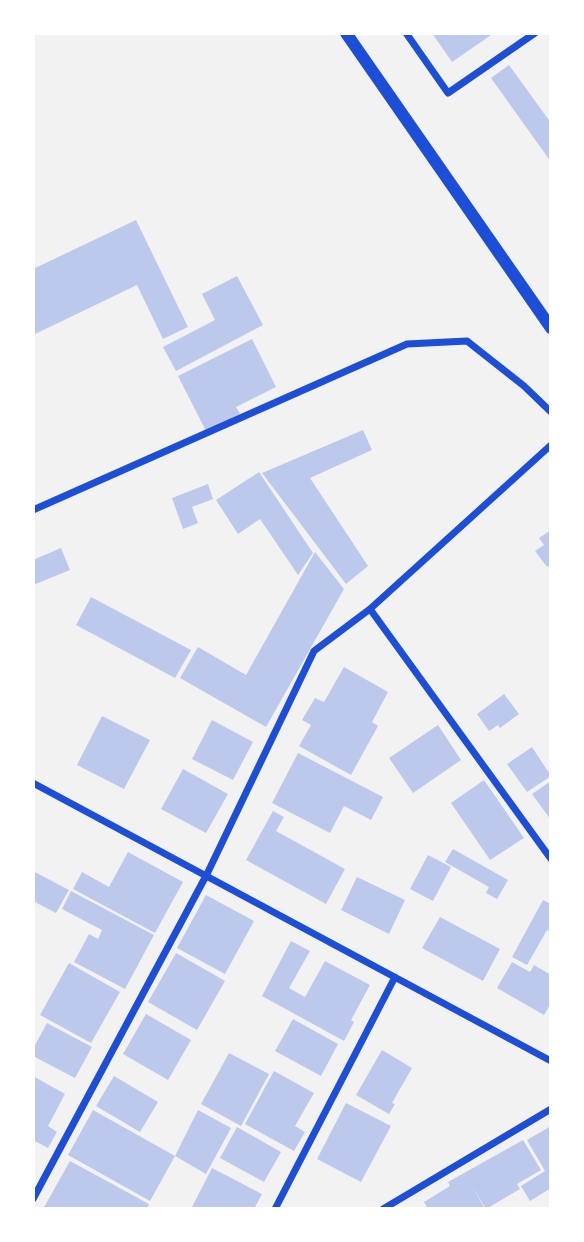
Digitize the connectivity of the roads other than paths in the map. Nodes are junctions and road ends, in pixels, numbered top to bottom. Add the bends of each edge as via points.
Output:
1 (346, 33) edge
2 (406, 33) edge
3 (536, 33) edge
4 (551, 328) edge
5 (551, 412) edge
6 (551, 444) edge
7 (33, 510) edge
8 (370, 609) junction
9 (33, 783) edge
10 (551, 859) edge
11 (207, 874) junction
12 (395, 977) junction
13 (551, 1061) edge
14 (551, 1109) edge
15 (33, 1199) edge
16 (275, 1209) edge
17 (383, 1209) edge

1 - 4 street
2 - 3 street via 448,93
5 - 7 street via 467,341 407,344
6 - 8 street
8 - 10 street
8 - 11 street via 314,651
9 - 11 street
11 - 12 street
11 - 15 street
12 - 13 street
12 - 16 street
14 - 17 street

